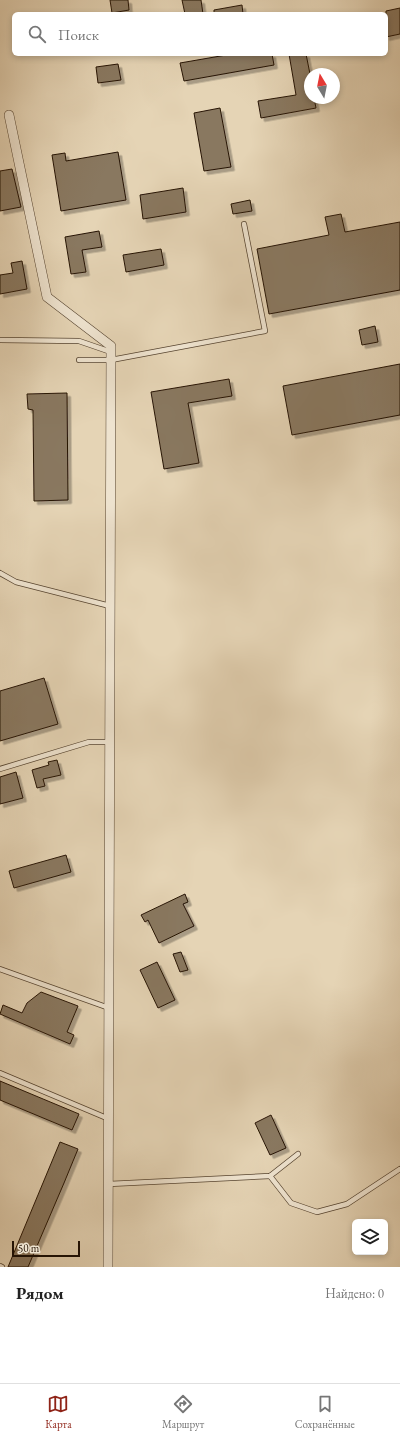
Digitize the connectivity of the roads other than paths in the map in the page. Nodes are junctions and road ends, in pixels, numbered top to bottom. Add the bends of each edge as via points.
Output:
1 (8, 115) dead end
2 (244, 224) dead end
3 (0, 340) edge
4 (111, 356) junction
5 (79, 360) dead end
6 (0, 573) edge
7 (110, 606) junction
8 (110, 742) junction
9 (0, 770) edge
10 (0, 969) edge
11 (109, 1008) junction
12 (0, 1073) edge
13 (109, 1119) junction
14 (298, 1154) dead end
15 (400, 1168) edge
16 (270, 1176) junction
17 (109, 1184) junction
18 (108, 1267) edge

1 - 4 street via 47,297 111,346
2 - 4 lane via 265,330
3 - 4 lane via 79,341
4 - 5 lane
4 - 7 street
6 - 7 lane via 16,582
7 - 8 street
8 - 9 lane via 89,742
8 - 11 street
10 - 11 lane
11 - 13 street
12 - 13 lane
13 - 17 street
14 - 16 lane
15 - 16 lane via 347,1204 317,1212 290,1203
16 - 17 lane
17 - 18 street

